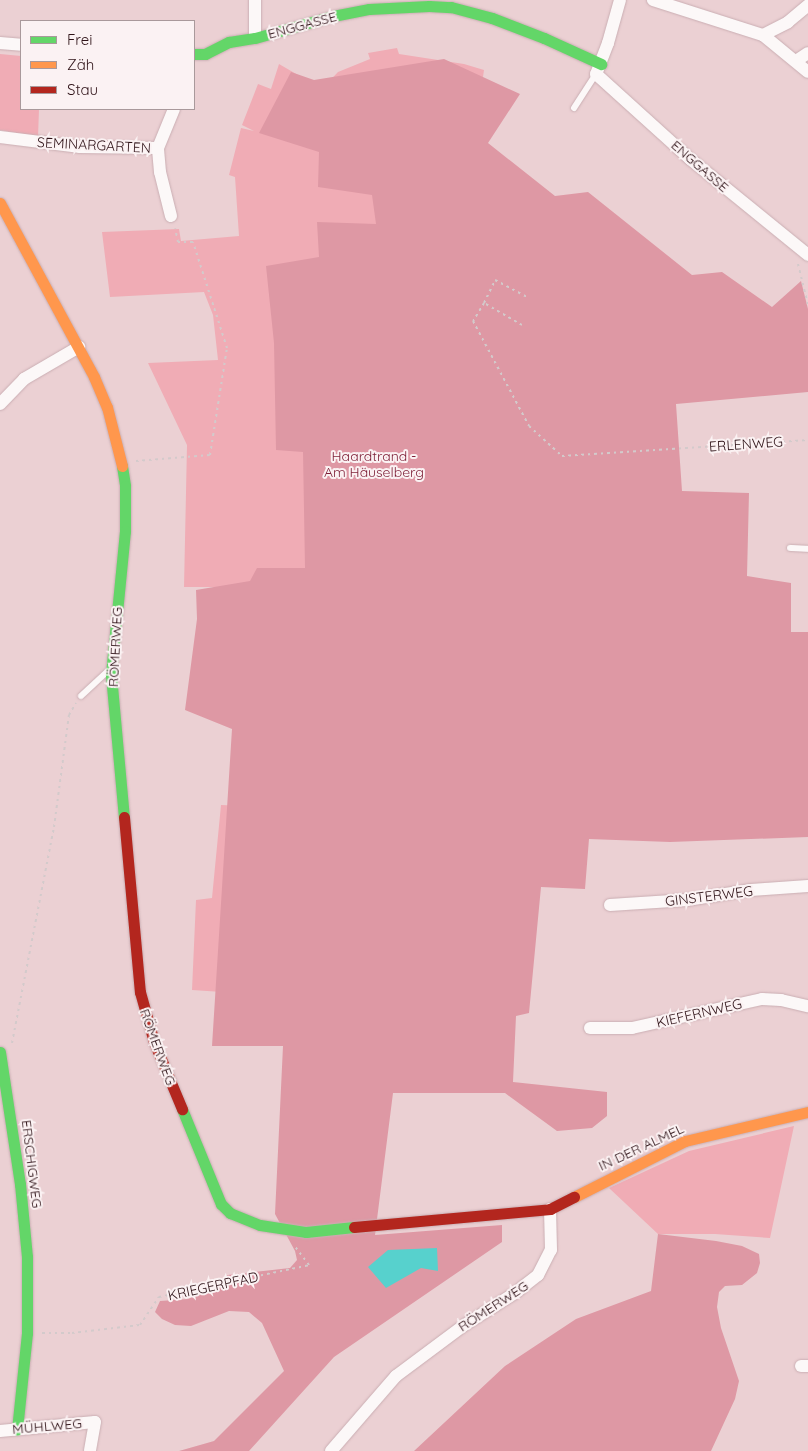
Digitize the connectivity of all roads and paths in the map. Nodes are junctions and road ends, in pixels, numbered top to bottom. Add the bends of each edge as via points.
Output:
1 (255, 0) edge
2 (620, 0) edge
3 (653, 0) edge
4 (808, 4) edge
5 (764, 35) junction
6 (255, 38) junction
7 (0, 43) edge
8 (20, 45) edge
9 (808, 53) edge
10 (195, 56) edge
11 (796, 61) junction
12 (598, 69) junction
13 (808, 72) edge
14 (574, 108) dead end
15 (174, 110) edge
16 (0, 137) edge
17 (158, 148) junction
18 (0, 203) edge
19 (172, 216) joint
20 (803, 258) edge
21 (527, 297) dead end
22 (484, 303) junction
23 (808, 305) edge
24 (522, 325) dead end
25 (79, 347) junction
26 (0, 404) edge
27 (808, 440) edge
28 (122, 463) junction
29 (790, 548) dead end
30 (808, 548) edge
31 (111, 668) junction
32 (80, 696) joint
33 (808, 886) edge
34 (610, 905) dead end
35 (808, 1006) edge
36 (590, 1028) dead end
37 (0, 1054) edge
38 (808, 1112) edge
39 (550, 1209) junction
40 (282, 1229) junction
41 (27, 1333) junction
42 (17, 1430) junction
43 (0, 1431) edge
44 (90, 1451) edge
45 (331, 1451) edge

1 - 6 street
2 - 12 street
3 - 5 street
4 - 5 street via 788,22
5 - 11 street
6 - 10 street, ENGGASSE via 229,42
6 - 12 street, ENGGASSE via 369,9 452,7 515,25
7 - 8 street
9 - 11 street
11 - 13 street
12 - 14 lane
12 - 20 street, ENGGASSE via 690,159
15 - 17 street
16 - 17 street, SEMINARGARTEN via 80,147
17 - 19 street via 160,172
18 - 25 street, RÖMERWEG
19 - 28 path via 178,242 193,242 227,348 210,455
20 - 23 path
21 - 22 path via 495,280
22 - 24 path
22 - 27 path, ERLENWEG via 473,321 499,374 528,426 562,456
25 - 26 street via 24,378
25 - 28 street, RÖMERWEG via 107,407
28 - 31 street, RÖMERWEG via 125,531
29 - 30 lane
31 - 32 lane
31 - 40 street, RÖMERWEG via 137,967 144,1014 221,1204 243,1219
32 - 37 path via 69,715 54,827 12,1042 10,1048
33 - 34 street, GINSTERWEG via 751,890 672,902
35 - 36 street, KIEFERNWEG via 762,1000 632,1028
37 - 41 street, ERSCHIGWEG via 20,1184 27,1257
38 - 39 street, IN DER ALMEL via 685,1141
39 - 40 street, RÖMERWEG via 337,1230 306,1232
39 - 45 street, RÖMERWEG via 551,1250 538,1275 412,1363 380,1393
40 - 41 path, KRIEGERPFAD via 309,1265 159,1297 140,1325 72,1333
41 - 42 street, ERSCHIGWEG
42 - 43 street, MÜHLWEG
42 - 44 street, MÜHLWEG via 95,1422

